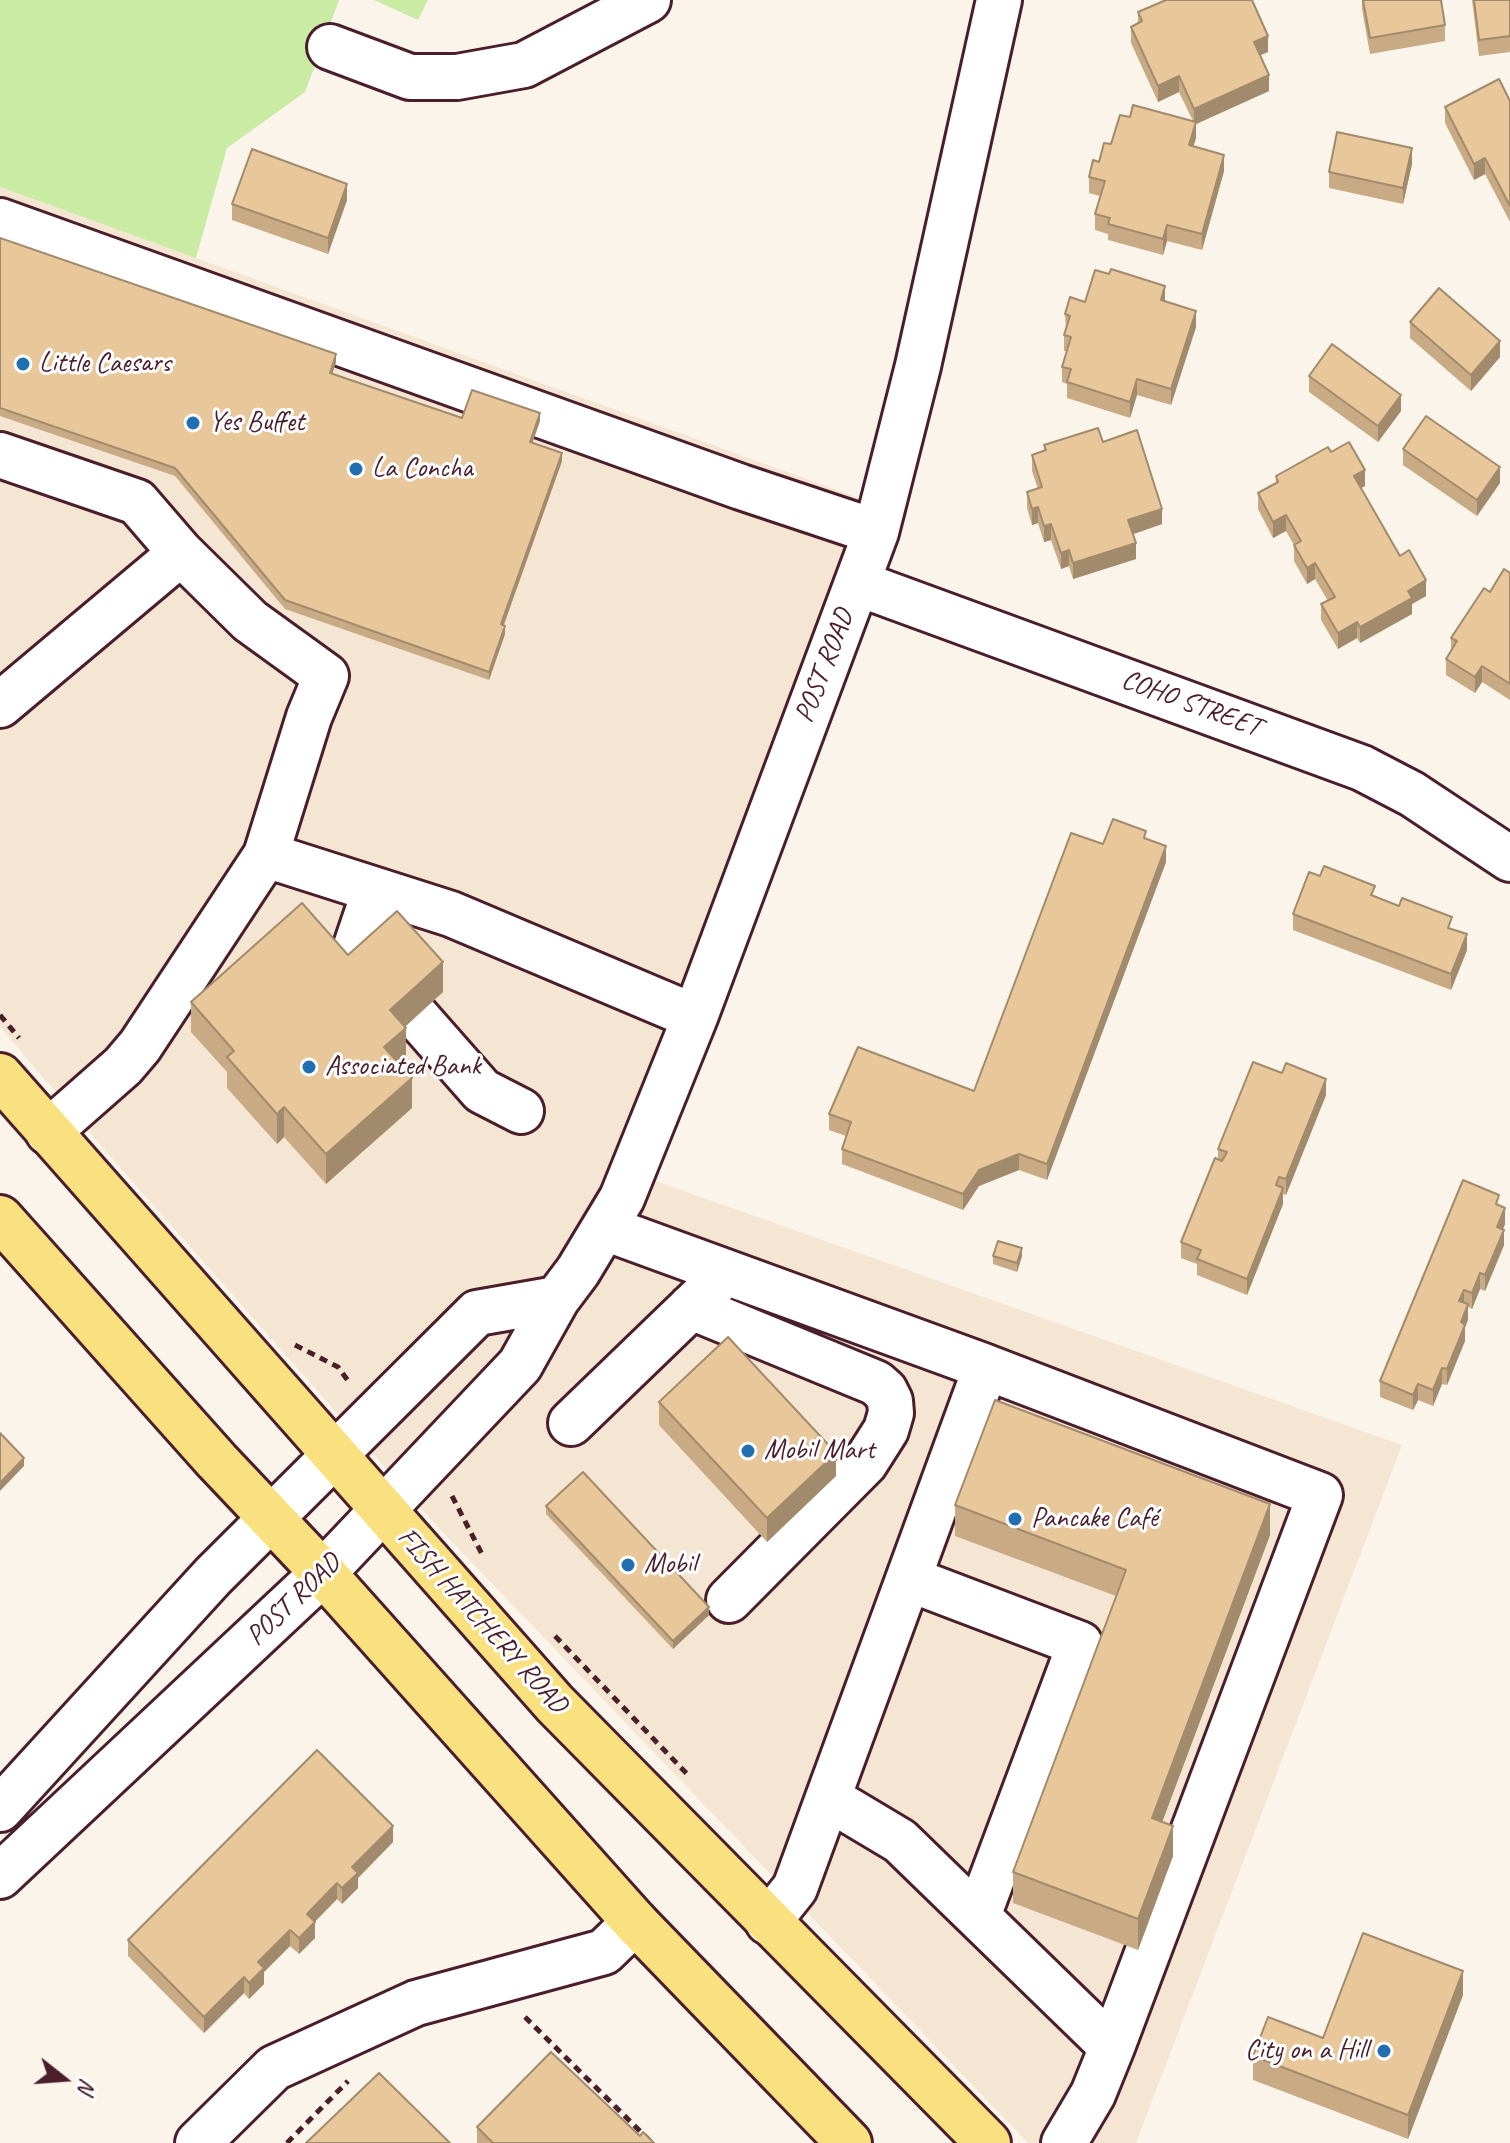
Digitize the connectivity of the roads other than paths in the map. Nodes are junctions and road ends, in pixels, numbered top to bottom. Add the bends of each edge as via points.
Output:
1 (648, 0) edge
2 (999, 0) edge
3 (330, 47) dead end
4 (0, 221) edge
5 (0, 455) edge
6 (876, 532) junction
7 (181, 553) junction
8 (857, 583) junction
9 (0, 705) edge
10 (266, 855) junction
11 (1510, 859) edge
12 (375, 890) junction
13 (371, 964) edge
14 (416, 1016) edge
15 (695, 1017) junction
16 (0, 1076) edge
17 (521, 1111) dead end
18 (48, 1132) junction
19 (0, 1218) edge
20 (605, 1228) junction
21 (728, 1272) junction
22 (557, 1299) junction
23 (691, 1307) junction
24 (986, 1367) junction
25 (571, 1423) dead end
26 (334, 1456) junction
27 (383, 1511) junction
28 (273, 1518) junction
29 (323, 1573) junction
30 (909, 1579) junction
31 (729, 1600) dead end
32 (828, 1798) junction
33 (0, 1809) edge
34 (0, 1876) edge
35 (978, 1916) junction
36 (635, 1922) junction
37 (768, 1922) junction
38 (1112, 2047) junction
39 (198, 2143) edge
40 (849, 2143) edge
41 (988, 2143) edge
42 (1064, 2143) edge

1 - 3 street via 524,65 457,77 410,77
2 - 6 street, POST ROAD
4 - 6 street
5 - 7 street via 137,502
6 - 8 street, POST ROAD
7 - 9 street
7 - 10 street via 250,621 326,676
8 - 11 street, COHO STREET via 1362,768 1412,794
8 - 15 street, POST ROAD
10 - 12 street
10 - 18 street via 140,1046
12 - 13 street via 356,946
12 - 15 street via 451,914
14 - 17 street via 482,1091
15 - 20 street, POST ROAD via 633,1173
16 - 18 main road, FISH HATCHERY ROAD
18 - 26 main road, FISH HATCHERY ROAD
19 - 28 main road
20 - 21 street
20 - 22 street, POST ROAD
21 - 23 street
21 - 24 street
22 - 26 street via 477,1313
22 - 27 street, POST ROAD via 520,1365
23 - 25 street
23 - 31 street via 876,1383 890,1401 886,1430 865,1463
24 - 30 street
24 - 38 street via 1320,1495
26 - 27 main road, FISH HATCHERY ROAD
26 - 28 street
27 - 29 street, POST ROAD
27 - 37 main road, FISH HATCHERY ROAD via 555,1704
28 - 29 main road
28 - 33 street via 213,1576
29 - 34 street, POST ROAD
29 - 36 main road
30 - 32 street
30 - 35 street via 1080,1644
32 - 35 street via 900,1841
32 - 37 street via 795,1888
35 - 38 street
36 - 39 street via 604,1952 416,2003 274,2068
36 - 40 main road
37 - 41 main road, FISH HATCHERY ROAD
38 - 42 street via 1093,2094

